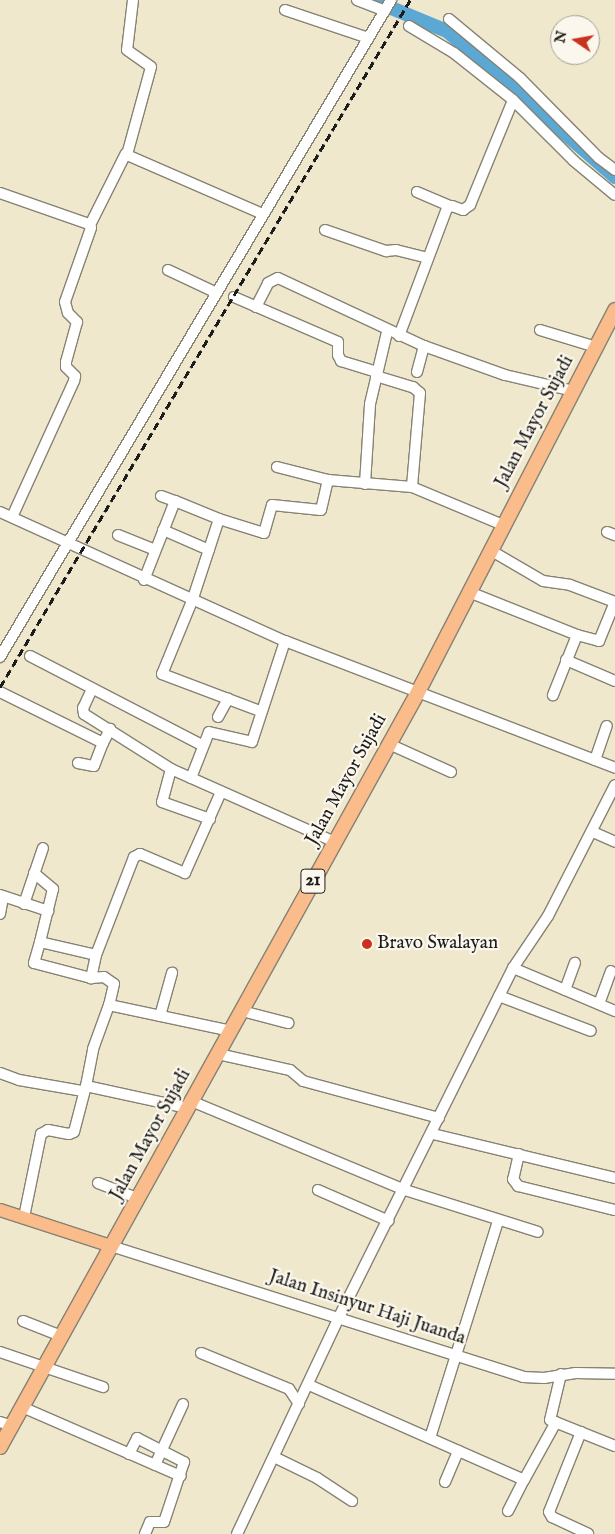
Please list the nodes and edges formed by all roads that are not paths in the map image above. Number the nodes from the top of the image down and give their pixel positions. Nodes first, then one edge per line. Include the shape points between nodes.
1 (133, 0) edge
2 (357, 0) edge
3 (392, 0) edge
4 (285, 10) dead end
5 (385, 10) junction
6 (449, 18) dead end
7 (410, 26) dead end
8 (368, 38) junction
9 (513, 100) junction
10 (126, 153) junction
11 (615, 170) edge
12 (417, 192) dead end
13 (0, 193) edge
14 (615, 195) edge
15 (450, 206) junction
16 (263, 214) junction
17 (90, 225) junction
18 (326, 230) dead end
19 (428, 258) junction
20 (168, 270) dead end
21 (217, 293) junction
22 (234, 297) dead end
23 (256, 307) junction
24 (615, 310) edge
25 (540, 330) dead end
26 (387, 332) junction
27 (399, 336) junction
28 (424, 346) junction
29 (596, 347) junction
30 (416, 372) dead end
31 (376, 374) junction
32 (573, 391) junction
33 (277, 467) dead end
34 (328, 480) junction
35 (365, 484) junction
36 (412, 487) junction
37 (161, 496) dead end
38 (175, 501) junction
39 (0, 512) edge
40 (12, 517) junction
41 (219, 519) junction
42 (502, 525) junction
43 (163, 530) junction
44 (118, 535) dead end
45 (69, 541) junction
46 (155, 550) junction
47 (209, 550) junction
48 (490, 550) junction
49 (144, 580) junction
50 (468, 592) junction
51 (192, 601) junction
52 (615, 602) edge
53 (577, 635) junction
54 (285, 641) junction
55 (30, 656) dead end
56 (0, 657) edge
57 (566, 660) junction
58 (615, 682) edge
59 (92, 689) junction
60 (0, 692) edge
61 (417, 694) junction
62 (553, 695) dead end
63 (228, 699) junction
64 (260, 711) junction
65 (218, 717) dead end
66 (607, 726) dead end
67 (110, 729) junction
68 (103, 743) junction
69 (389, 744) junction
70 (202, 745) junction
71 (595, 760) junction
72 (78, 763) dead end
73 (615, 768) edge
74 (171, 769) junction
75 (451, 772) dead end
76 (191, 778) junction
77 (615, 785) edge
78 (221, 792) junction
79 (210, 820) junction
80 (594, 830) junction
81 (615, 837) edge
82 (335, 842) junction
83 (615, 842) edge
84 (43, 848) dead end
85 (34, 874) junction
86 (2, 896) edge
87 (24, 904) junction
88 (48, 911) junction
89 (0, 914) edge
90 (40, 942) junction
91 (96, 955) junction
92 (575, 963) dead end
93 (513, 968) junction
94 (611, 971) dead end
95 (172, 973) dead end
96 (91, 978) junction
97 (565, 990) junction
98 (499, 996) junction
99 (599, 1004) junction
100 (110, 1005) junction
101 (242, 1011) junction
102 (615, 1011) edge
103 (160, 1016) junction
104 (288, 1023) dead end
105 (231, 1031) junction
106 (591, 1031) dead end
107 (218, 1054) junction
108 (0, 1073) edge
109 (84, 1089) junction
110 (189, 1104) junction
111 (439, 1118) junction
112 (432, 1134) junction
113 (519, 1154) junction
114 (615, 1178) edge
115 (98, 1183) dead end
116 (318, 1190) dead end
117 (405, 1190) junction
118 (137, 1198) junction
119 (0, 1210) edge
120 (615, 1210) edge
121 (24, 1217) junction
122 (389, 1221) junction
123 (498, 1221) junction
124 (538, 1232) dead end
125 (111, 1246) junction
126 (339, 1317) junction
127 (24, 1322) dead end
128 (61, 1336) junction
129 (0, 1352) edge
130 (201, 1353) dead end
131 (458, 1356) junction
132 (44, 1368) junction
133 (561, 1374) junction
134 (615, 1374) edge
135 (308, 1385) junction
136 (103, 1387) dead end
137 (183, 1404) dead end
138 (299, 1404) junction
139 (22, 1407) junction
140 (556, 1422) junction
141 (6, 1424) edge
142 (581, 1432) junction
143 (430, 1438) junction
144 (615, 1446) edge
145 (0, 1447) edge
146 (162, 1450) junction
147 (458, 1451) junction
148 (129, 1454) junction
149 (274, 1457) junction
150 (155, 1465) junction
151 (181, 1476) junction
152 (524, 1480) junction
153 (445, 1482) dead end
154 (352, 1501) dead end
155 (508, 1511) dead end
156 (145, 1534) edge
157 (237, 1534) edge
158 (588, 1534) edge

1 - 10 street via 127,50 152,67
2 - 5 street
3 - 5 street
4 - 8 street
5 - 8 street
6 - 11 street via 520,78 599,158
7 - 9 street via 454,53
8 - 16 street
9 - 14 street via 574,161
9 - 15 street via 470,205 463,210
10 - 16 street
10 - 17 street
12 - 15 street
13 - 17 street
15 - 19 street
16 - 21 street
17 - 40 street via 65,302 68,313 77,322 66,362 68,370 75,376 74,381
18 - 19 street via 386,251 396,250
19 - 27 street
20 - 21 street
21 - 45 street
22 - 23 street
23 - 26 street via 268,283 278,278
23 - 31 street via 338,342 341,360
24 - 29 highway, Jalan Mayor Sujadi / 21
25 - 29 street
26 - 27 street
26 - 31 street
27 - 28 street
28 - 30 street
28 - 32 street via 505,375
29 - 32 highway, Jalan Mayor Sujadi / 21
31 - 35 street via 370,404
31 - 36 street via 413,387 420,393
32 - 42 highway, Jalan Mayor Sujadi / 21
33 - 34 street
34 - 35 street
34 - 41 street via 321,510 272,505 264,534
35 - 36 street
36 - 42 street
37 - 38 street
38 - 41 street
38 - 43 street
39 - 40 street
40 - 45 street
41 - 47 street
42 - 48 highway, Jalan Mayor Sujadi / 21
43 - 46 street
43 - 47 street
44 - 46 street
45 - 49 street
45 - 56 street
46 - 49 street
47 - 51 street
48 - 50 highway, Jalan Mayor Sujadi / 21
48 - 52 street via 543,581 570,585
49 - 51 street
50 - 53 street
50 - 61 highway, Jalan Mayor Sujadi / 21
51 - 54 street
51 - 63 street via 162,674
52 - 53 street via 599,641
53 - 57 street
54 - 61 street
54 - 64 street
55 - 59 street
57 - 58 street
57 - 62 street
59 - 67 street via 82,711
59 - 70 street
60 - 68 street
61 - 69 highway, Jalan Mayor Sujadi / 21
61 - 71 street
63 - 64 street
63 - 65 street
64 - 70 street via 252,742 213,731
66 - 71 street
67 - 68 street
67 - 74 street
68 - 72 street via 94,766
69 - 75 street
69 - 82 highway, Jalan Mayor Sujadi / 21
70 - 76 street
71 - 73 street
74 - 76 street
74 - 79 street via 162,802
76 - 78 street
77 - 80 street
78 - 79 street
78 - 82 street
79 - 91 street via 185,873 140,854 134,857
80 - 81 street
80 - 83 street
80 - 93 street via 548,916
82 - 101 highway, Jalan Mayor Sujadi / 21
84 - 85 street
85 - 87 street
85 - 88 street via 52,889
86 - 87 street
86 - 89 street
87 - 88 street
88 - 90 street
90 - 91 street
90 - 96 street via 34,964
91 - 96 street
92 - 97 street
93 - 97 street
93 - 98 street
94 - 99 street
95 - 103 street
96 - 100 street via 104,977 114,984
97 - 99 street
98 - 106 street
98 - 111 street
99 - 102 street
100 - 103 street
100 - 109 street via 92,1049
101 - 104 street
101 - 105 highway, Jalan Mayor Sujadi / 21
103 - 105 street
105 - 107 highway, Jalan Mayor Sujadi / 21
107 - 110 highway, Jalan Mayor Sujadi / 21
107 - 111 street via 290,1070 303,1082
108 - 109 street via 19,1080
109 - 110 street
109 - 121 street via 74,1132 48,1130 41,1134
110 - 117 street
110 - 118 highway, Jalan Mayor Sujadi / 21
111 - 112 street
112 - 113 street
112 - 117 street
113 - 114 street
113 - 120 street via 513,1179 518,1186
115 - 118 street
116 - 122 street
117 - 122 street
117 - 123 street
118 - 125 highway, Jalan Mayor Sujadi / 21
119 - 121 main road
121 - 125 main road
122 - 126 street
123 - 124 street
123 - 131 street
125 - 126 street, Jalan Insinyur Haji Juanda
125 - 128 highway, Jalan Mayor Sujadi / 21
126 - 131 street, Jalan Insinyur Haji Juanda
126 - 135 street
127 - 128 street
128 - 132 highway, Jalan Mayor Sujadi / 21
129 - 132 street
130 - 138 street via 289,1389
131 - 133 street, Jalan Insinyur Haji Juanda via 533,1379
131 - 143 street
132 - 136 street
132 - 139 highway, Jalan Mayor Sujadi / 21
133 - 134 street, Jalan Insinyur Haji Juanda
133 - 140 street via 549,1417
135 - 138 street
135 - 143 street
137 - 146 street
138 - 149 street
139 - 141 highway, Jalan Mayor Sujadi / 21
139 - 148 street
140 - 142 street
140 - 152 street
141 - 145 highway, Jalan Mayor Sujadi / 21
142 - 144 street
142 - 158 street via 549,1512 552,1517
143 - 147 street
146 - 148 street via 137,1438
146 - 150 street
146 - 151 street via 184,1462
147 - 152 street
147 - 153 street
148 - 150 street
149 - 154 street via 317,1478
149 - 157 street
150 - 151 street
151 - 156 street via 164,1522 150,1522
152 - 155 street

